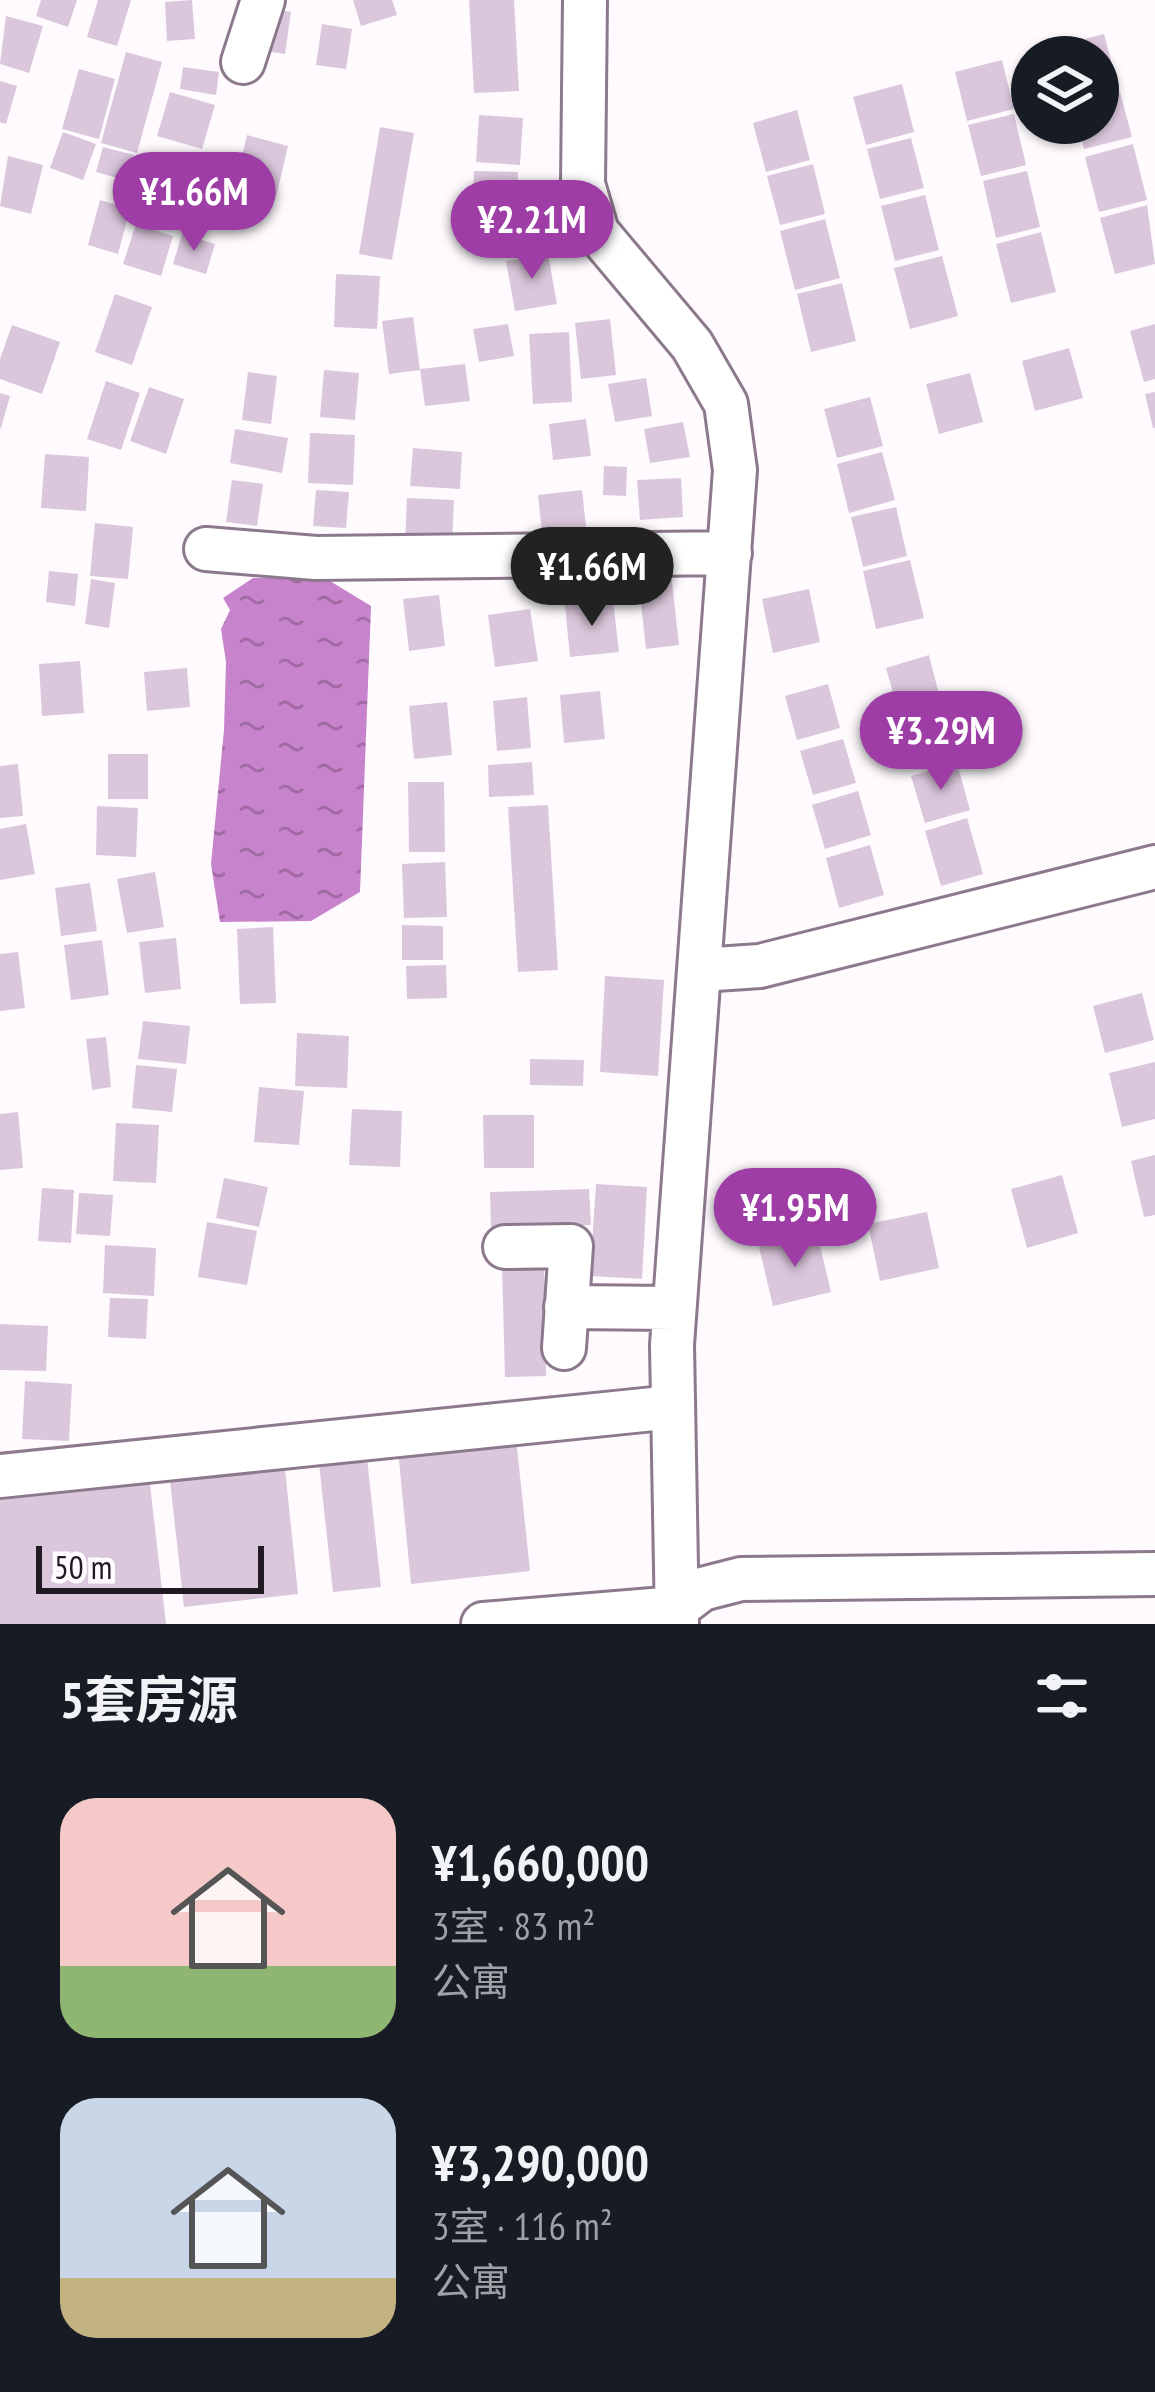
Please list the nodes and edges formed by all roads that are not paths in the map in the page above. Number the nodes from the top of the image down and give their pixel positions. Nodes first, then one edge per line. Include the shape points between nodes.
1 (263, 0) edge
2 (585, 0) edge
3 (243, 62) dead end
4 (206, 548) dead end
5 (730, 553) junction
6 (1155, 867) edge
7 (700, 970) junction
8 (505, 1247) dead end
9 (674, 1308) junction
10 (673, 1407) junction
11 (0, 1476) edge
12 (1155, 1574) edge
13 (677, 1616) edge
14 (483, 1624) edge

1 - 3 street
2 - 5 street via 583,184 597,232 692,345 726,404 735,470
4 - 5 street via 316,558
5 - 7 street
6 - 7 street via 760,966
7 - 9 street
8 - 9 street via 571,1246 565,1327
9 - 10 street
10 - 11 street
10 - 13 street
12 - 13 street via 741,1579 702,1589
13 - 14 street

